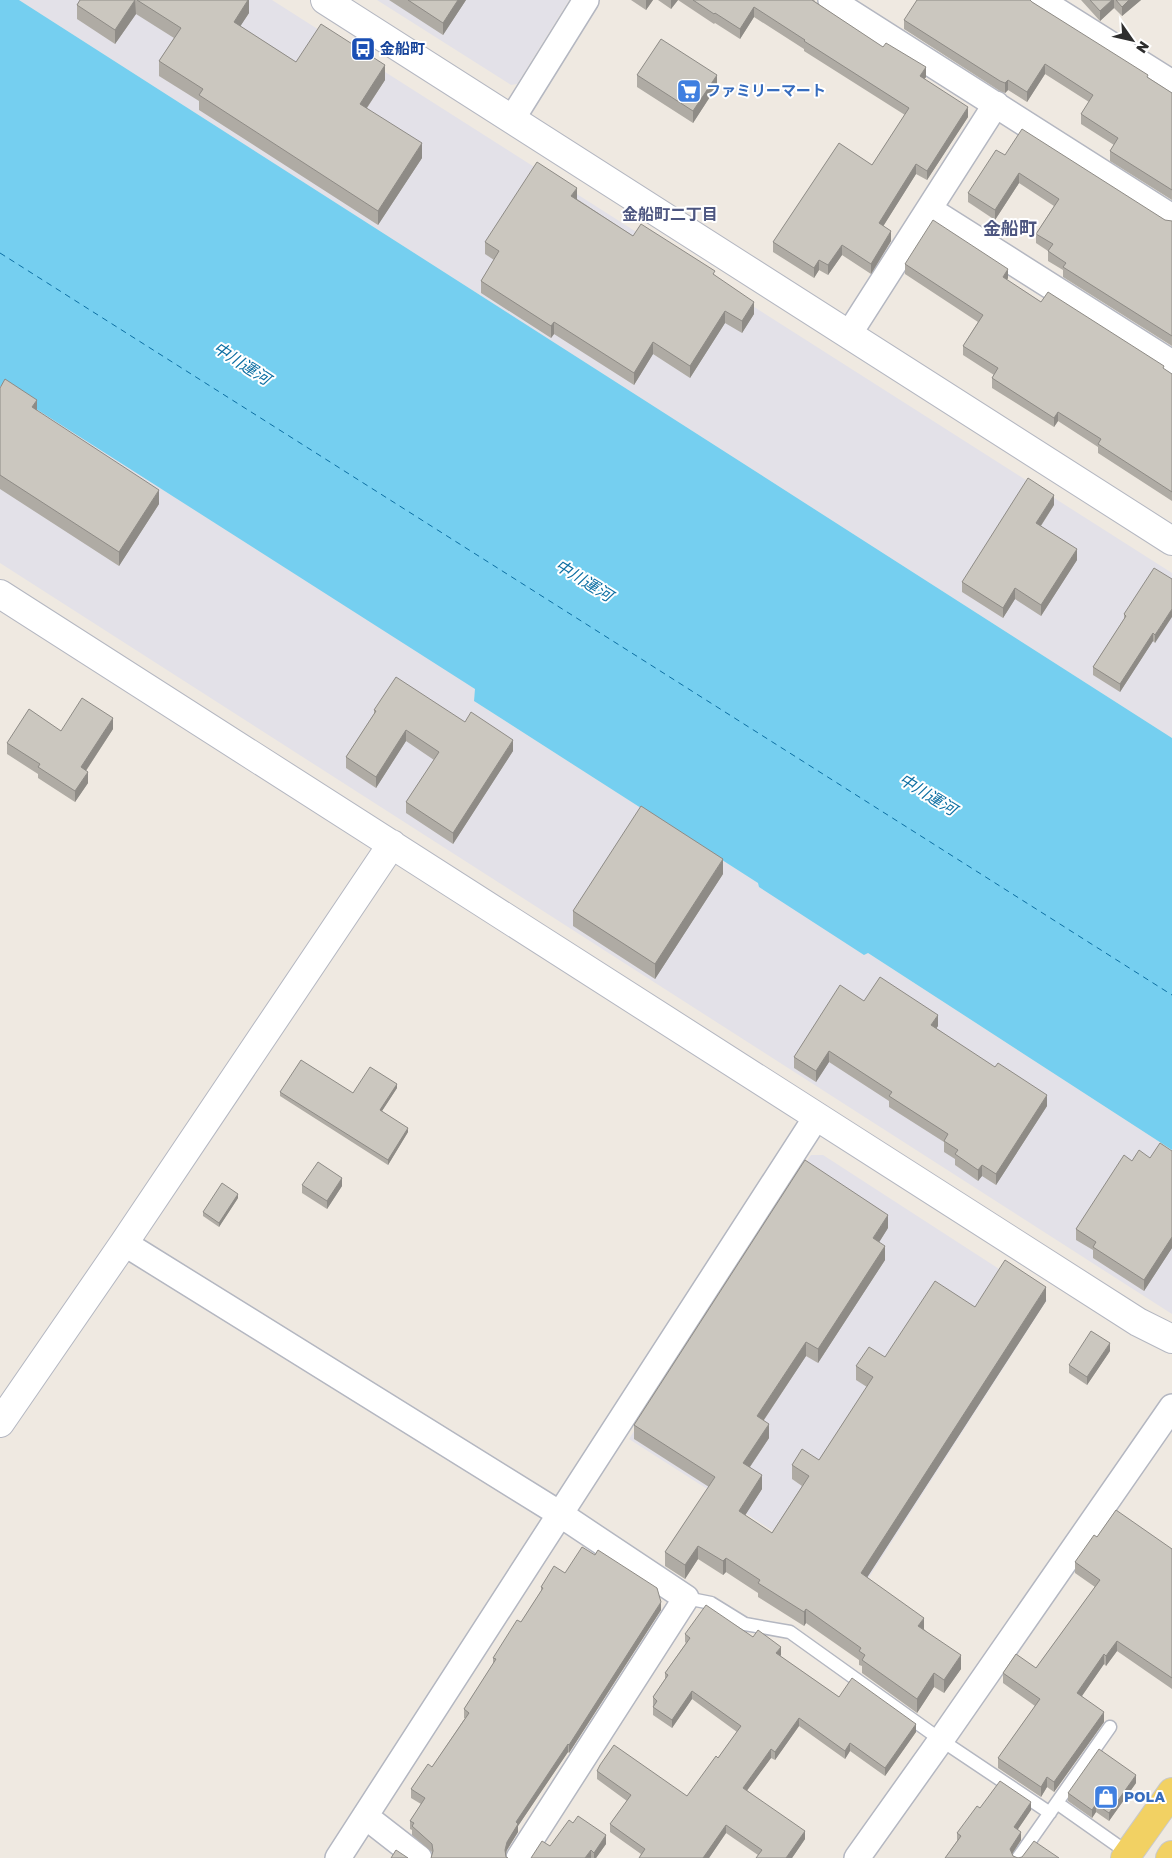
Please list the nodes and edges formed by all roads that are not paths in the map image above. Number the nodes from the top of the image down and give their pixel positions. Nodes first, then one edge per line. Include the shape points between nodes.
1 (325, 0) edge
2 (586, 0) edge
3 (831, 0) edge
4 (1040, 0) edge
5 (1172, 83) edge
6 (996, 104) junction
7 (512, 119) junction
8 (929, 209) junction
9 (1172, 217) edge
10 (849, 334) junction
11 (1172, 363) edge
12 (1172, 541) edge
13 (0, 594) edge
14 (392, 844) junction
15 (817, 1116) junction
16 (124, 1243) junction
17 (1172, 1339) edge
18 (1172, 1407) edge
19 (0, 1423) edge
20 (560, 1514) junction
21 (686, 1598) junction
22 (1110, 1727) dead end
23 (941, 1740) junction
24 (1172, 1792) edge
25 (1053, 1808) junction
26 (365, 1816) junction
27 (1126, 1856) edge
28 (338, 1858) edge
29 (419, 1858) edge
30 (519, 1858) edge
31 (857, 1858) edge
32 (1018, 1858) edge

1 - 7 street
2 - 7 street
3 - 6 street
4 - 5 street
6 - 8 street
6 - 9 street
7 - 10 street
8 - 10 street
8 - 11 street
10 - 12 street
13 - 14 street
14 - 15 street
14 - 16 street
15 - 17 street via 1138,1322
15 - 20 street
16 - 19 street
16 - 20 street
18 - 23 street
20 - 21 street
20 - 26 street
21 - 23 lane via 711,1603 745,1624 790,1632
21 - 30 street
22 - 25 lane
23 - 25 lane
23 - 31 street
24 - 27 main road
25 - 27 lane
25 - 32 lane
26 - 28 street
26 - 29 street

